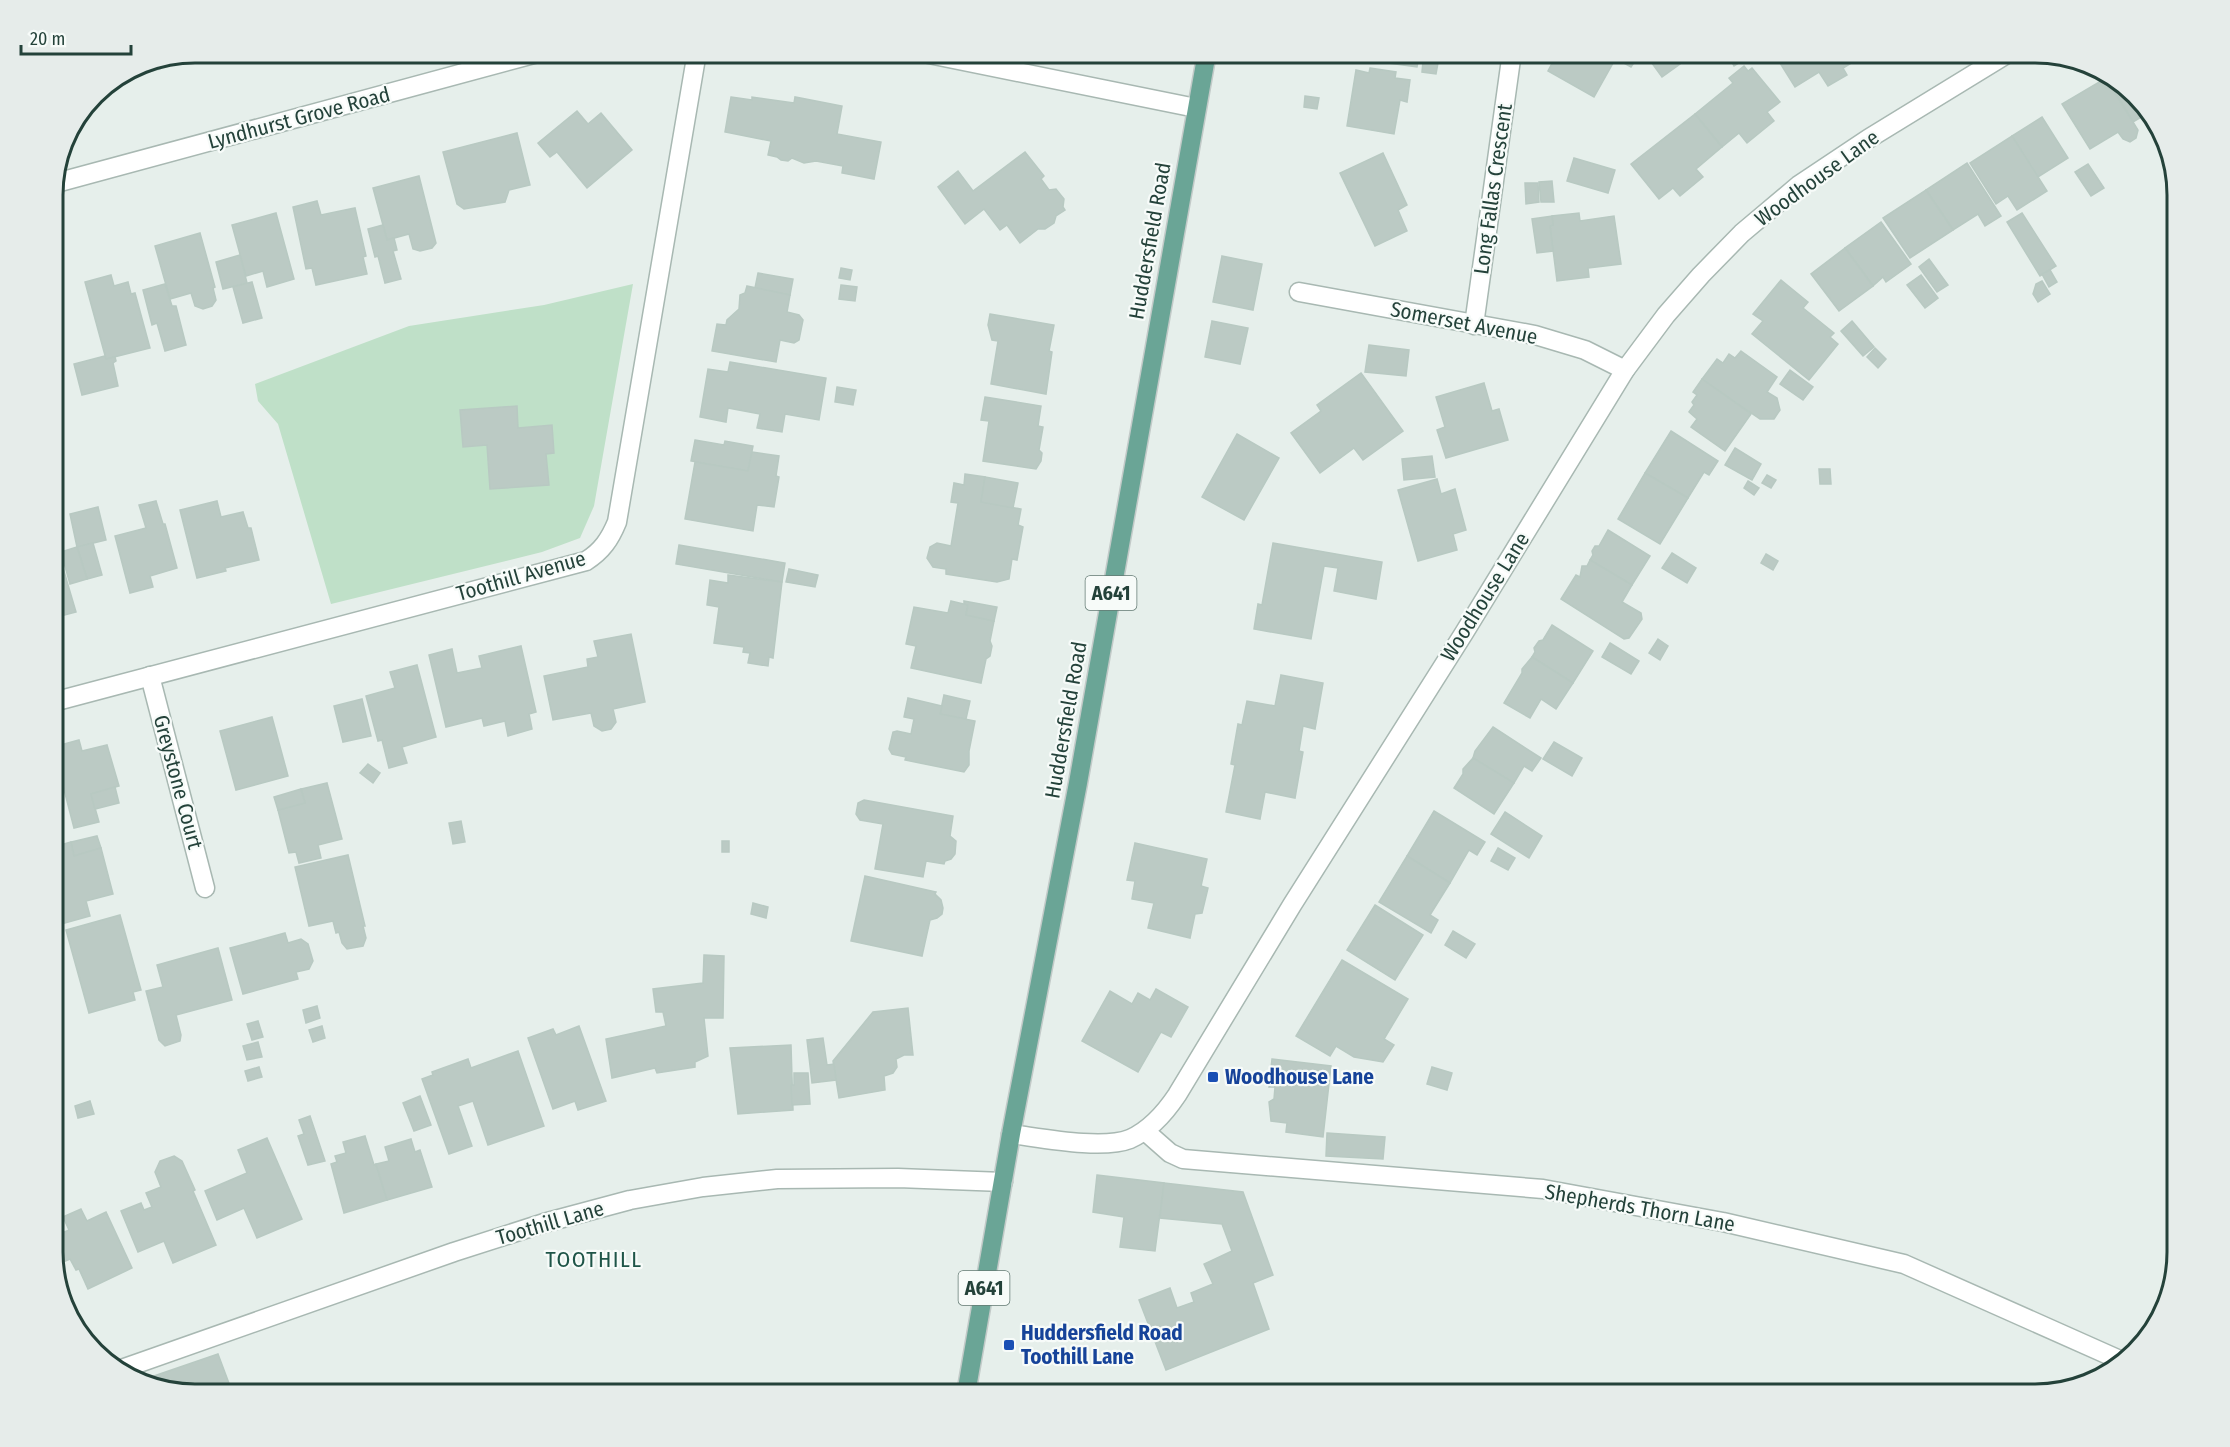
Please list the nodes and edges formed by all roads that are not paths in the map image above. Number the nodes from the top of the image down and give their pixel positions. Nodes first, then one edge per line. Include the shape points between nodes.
1 (500, 63) edge
2 (695, 63) edge
3 (973, 63) edge
4 (1205, 63) edge
5 (1510, 63) edge
6 (1992, 63) edge
7 (1196, 108) junction
8 (64, 181) edge
9 (1299, 292) dead end
10 (1474, 324) junction
11 (1625, 370) junction
12 (150, 676) junction
13 (63, 699) edge
14 (205, 888) dead end
15 (1145, 1131) junction
16 (1011, 1134) junction
17 (1003, 1182) junction
18 (2114, 1357) edge
19 (130, 1366) edge
20 (968, 1384) edge

1 - 8 street, Lyndhurst Grove Road
2 - 12 street, Toothill Avenue via 618,522 606,544 586,561
3 - 7 street
4 - 7 main road, Huddersfield Road / A641
5 - 10 street, Long Fallas Crescent
6 - 11 street, Woodhouse Lane via 1799,185 1742,233 1701,275
7 - 16 main road, Huddersfield Road / A641 via 1078,783
9 - 10 street, Somerset Avenue
10 - 11 street, Somerset Avenue via 1553,340 1585,350
11 - 15 street, Woodhouse Lane via 1177,1095
12 - 13 street, Toothill Avenue
12 - 14 street, Greystone Court
15 - 16 street, Woodhouse Lane via 1115,1143
15 - 18 street, Shepherds Thorn Lane via 1183,1159 1543,1189 1724,1222 1904,1264
16 - 17 main road, Huddersfield Road / A641
17 - 19 street, Toothill Lane via 777,1179 630,1200 466,1248
17 - 20 main road, Huddersfield Road / A641

